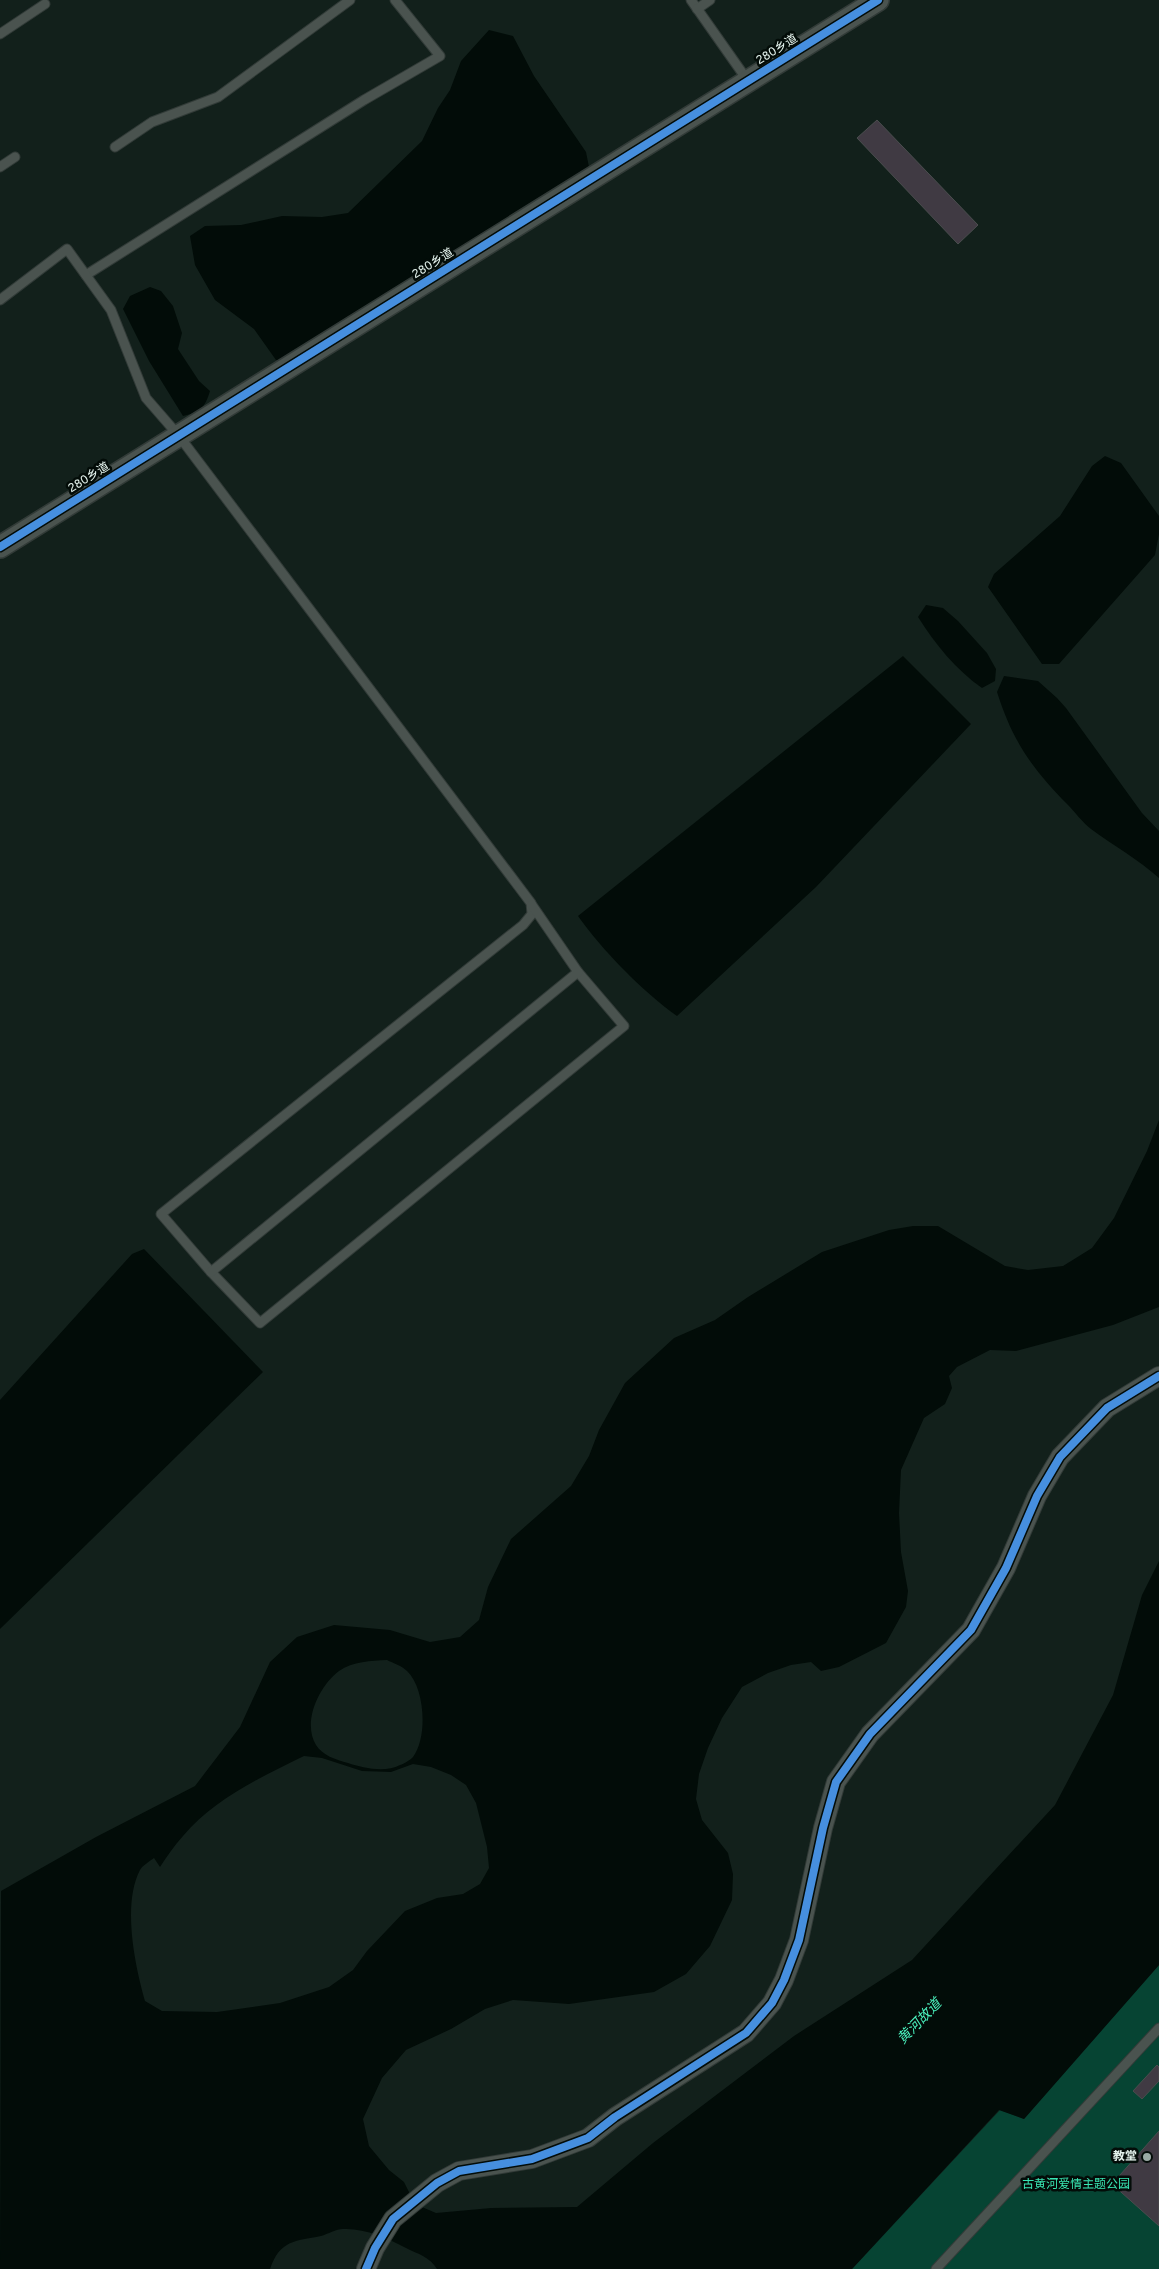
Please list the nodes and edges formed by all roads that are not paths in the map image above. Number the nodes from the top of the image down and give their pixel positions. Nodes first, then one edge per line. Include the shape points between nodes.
1 (350, 0) edge
2 (395, 0) edge
3 (691, 0) edge
4 (710, 0) edge
5 (878, 0) edge
6 (45, 4) dead end
7 (697, 9) junction
8 (0, 34) edge
9 (748, 81) junction
10 (115, 147) dead end
11 (16, 157) dead end
12 (0, 167) edge
13 (86, 275) junction
14 (0, 300) edge
15 (179, 436) junction
16 (0, 547) edge
17 (531, 904) junction
18 (578, 972) junction
19 (211, 1272) junction
20 (1159, 1376) edge
21 (1159, 2028) edge
22 (366, 2269) edge
23 (936, 2269) edge

1 - 10 lane via 218,97 152,122
2 - 13 lane via 440,56 364,100
3 - 7 lane
4 - 7 lane
5 - 9 street, 280乡道
6 - 8 lane
7 - 9 lane
9 - 15 street, 280乡道
11 - 12 lane
13 - 14 lane via 67,249
13 - 15 lane via 111,310 146,398
15 - 16 street, 280乡道
15 - 17 lane
17 - 18 lane
17 - 19 lane via 532,914 523,924 161,1214
18 - 19 lane
18 - 19 lane via 624,1026 260,1322
20 - 22 street via 1107,1408 1060,1457 1037,1496 1006,1568 971,1630 870,1734 836,1782 799,1940 772,2003 746,2033 615,2117 588,2138 532,2159 459,2171 437,2183 393,2219
21 - 23 lane

